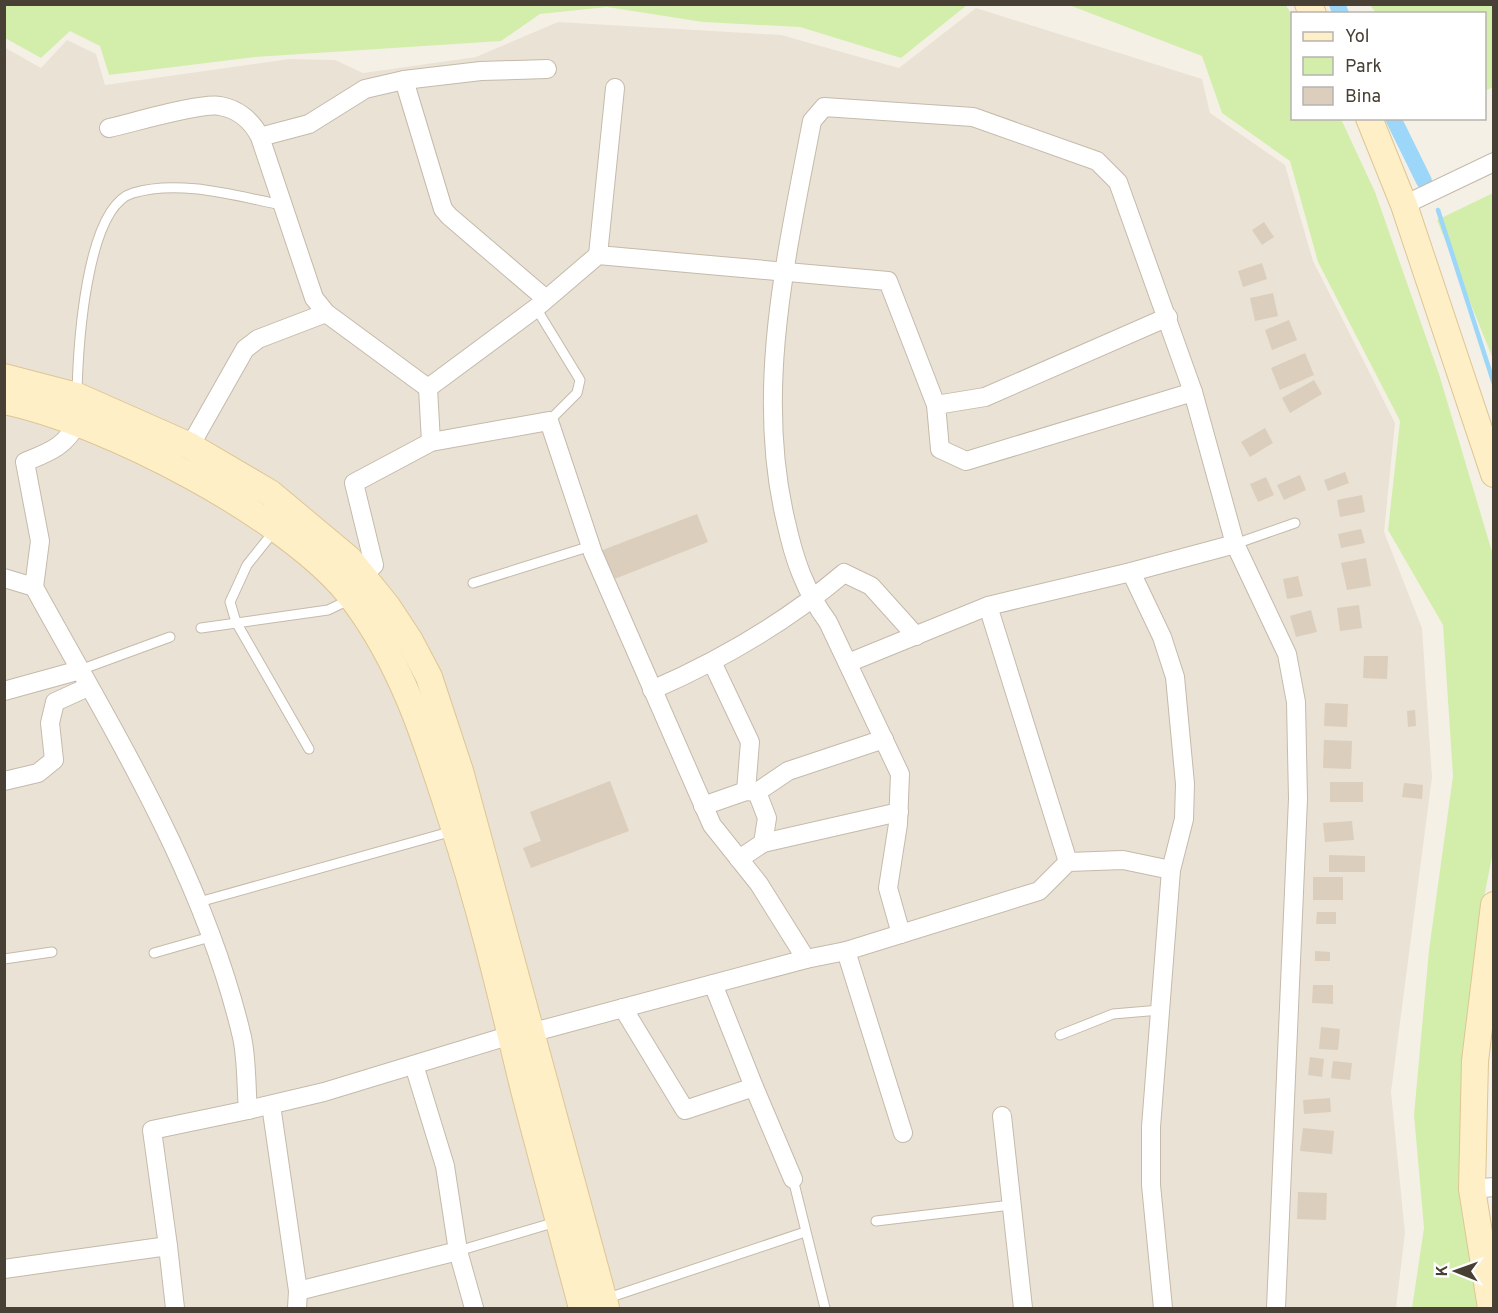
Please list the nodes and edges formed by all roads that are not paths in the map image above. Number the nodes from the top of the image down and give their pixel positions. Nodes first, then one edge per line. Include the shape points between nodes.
1 (547, 69) dead end
2 (404, 80) junction
3 (615, 88) dead end
4 (1370, 120) edge
5 (109, 128) dead end
6 (260, 136) junction
7 (1494, 162) edge
8 (1404, 205) junction
9 (282, 206) junction
10 (598, 255) junction
11 (783, 274) junction
12 (541, 303) junction
13 (326, 313) junction
14 (1168, 317) junction
15 (4, 377) edge
16 (428, 388) junction
17 (1193, 392) junction
18 (77, 396) junction
19 (4, 401) edge
20 (936, 405) junction
21 (549, 421) junction
22 (78, 423) junction
23 (431, 442) junction
24 (190, 446) junction
25 (1494, 474) edge
26 (1295, 523) dead end
27 (276, 528) junction
28 (1234, 544) junction
29 (591, 546) junction
30 (1131, 572) junction
31 (363, 575) junction
32 (4, 578) edge
33 (473, 583) dead end
34 (34, 587) junction
35 (353, 598) junction
36 (812, 601) junction
37 (988, 606) junction
38 (236, 622) junction
39 (201, 628) dead end
40 (916, 636) junction
41 (170, 637) dead end
42 (713, 663) junction
43 (848, 663) junction
44 (80, 670) junction
45 (88, 687) junction
46 (652, 690) junction
47 (4, 691) edge
48 (884, 739) junction
49 (309, 749) dead end
50 (4, 781) edge
51 (752, 791) junction
52 (703, 806) junction
53 (898, 812) junction
54 (455, 830) junction
55 (763, 843) junction
56 (739, 860) junction
57 (1068, 862) junction
58 (1171, 870) junction
59 (199, 902) junction
60 (1494, 905) edge
61 (901, 934) junction
62 (210, 937) junction
63 (846, 951) junction
64 (52, 952) dead end
65 (154, 953) dead end
66 (4, 959) edge
67 (806, 959) junction
68 (713, 984) junction
69 (623, 1008) junction
70 (1160, 1010) junction
71 (521, 1034) junction
72 (1060, 1035) dead end
73 (414, 1065) junction
74 (754, 1087) junction
75 (271, 1105) junction
76 (248, 1110) junction
77 (1002, 1116) dead end
78 (903, 1133) dead end
79 (793, 1179) joint
80 (1483, 1188) edge
81 (1011, 1205) junction
82 (559, 1221) junction
83 (876, 1221) dead end
84 (805, 1232) junction
85 (168, 1246) junction
86 (458, 1251) junction
87 (4, 1269) edge
88 (297, 1299) edge
89 (597, 1305) edge
90 (175, 1308) edge
91 (474, 1308) edge
92 (825, 1308) edge
93 (1023, 1308) edge
94 (1163, 1308) edge
95 (1276, 1308) edge
96 (1491, 1308) edge

1 - 2 street via 481,71
2 - 6 street via 365,90 309,124
2 - 12 street via 443,209
3 - 10 street
4 - 8 street
5 - 6 street via 212,105 237,112
6 - 9 street
7 - 8 street
8 - 25 street
9 - 13 street via 314,298
9 - 18 lane via 188,189 131,194 116,204 104,221 84,298 78,338
10 - 11 street
10 - 12 street
11 - 14 street via 812,121 824,107 973,117 1097,161 1118,182
11 - 20 street via 888,281
11 - 36 street via 772,385 772,453 795,560
12 - 16 street
12 - 21 lane via 580,380 577,393
13 - 16 street
13 - 24 street via 258,339 245,349
14 - 17 street
14 - 20 street via 986,397
15 - 18 street
16 - 23 street
17 - 20 street via 966,461 940,449
17 - 28 street
18 - 24 street
19 - 22 street
21 - 23 street
21 - 29 street
22 - 27 street via 170,466
22 - 34 street via 59,448 25,462 40,541
23 - 31 street via 354,483 374,565
24 - 31 street via 270,493
26 - 28 lane
27 - 35 street
27 - 38 lane via 247,565 230,602
28 - 30 street
28 - 95 street via 1287,654 1296,702 1298,800
29 - 33 lane
29 - 46 street
30 - 37 street
30 - 58 street via 1169,656 1178,700 1185,803
31 - 71 street via 410,641 429,677 490,873
32 - 34 street
34 - 44 street
35 - 38 lane via 328,610
35 - 54 street via 385,648 414,707
36 - 40 street via 844,573 871,586
36 - 42 street
36 - 43 street via 828,622
37 - 40 street
37 - 57 street
38 - 39 lane
38 - 49 lane
40 - 43 street
41 - 44 lane
42 - 46 street
42 - 51 street via 750,742
43 - 48 street
44 - 45 street
44 - 47 street
45 - 50 street via 55,702 50,723 54,760 38,773
45 - 59 street via 161,820
46 - 52 street
48 - 51 street via 788,771
48 - 53 street via 900,774
51 - 52 street
51 - 55 street via 767,818
52 - 56 street via 711,825
53 - 55 street
53 - 61 street via 888,888
54 - 59 lane
54 - 71 street
55 - 56 street
56 - 67 street via 759,884
57 - 58 street via 1123,860
57 - 61 street via 1040,891
58 - 70 street
59 - 62 street
60 - 80 street via 1475,1061
61 - 63 street
62 - 65 lane
62 - 76 street via 243,1039
63 - 67 street
63 - 78 street
64 - 66 lane
67 - 68 street
68 - 69 street
68 - 74 street
69 - 71 street
69 - 74 street via 685,1110
70 - 72 lane via 1113,1014
70 - 94 street via 1151,1185
71 - 73 street
71 - 82 street
71 - 89 street
73 - 75 street
73 - 86 street via 445,1166
74 - 79 street
75 - 76 street
75 - 88 street
76 - 85 street via 152,1130
77 - 81 street
79 - 84 lane
80 - 96 street
81 - 83 lane
81 - 93 street
82 - 86 lane
82 - 89 street
84 - 89 lane
84 - 92 lane
85 - 87 street
85 - 90 street
86 - 88 street
86 - 91 street

